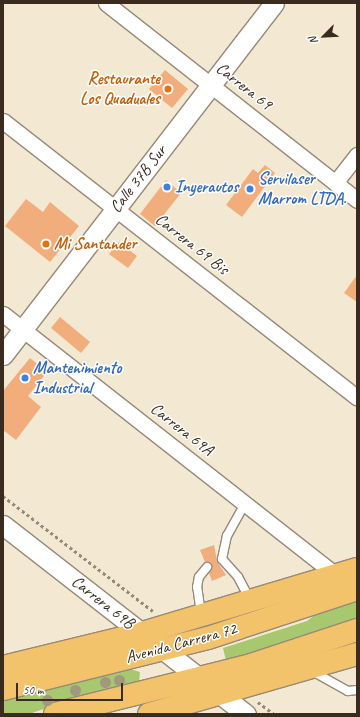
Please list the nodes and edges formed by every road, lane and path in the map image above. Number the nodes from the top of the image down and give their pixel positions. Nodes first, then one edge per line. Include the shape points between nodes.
1 (106, 3) edge
2 (274, 3) edge
3 (211, 85) junction
4 (3, 121) edge
5 (357, 155) edge
6 (335, 183) junction
7 (357, 200) edge
8 (115, 209) junction
9 (3, 314) edge
10 (23, 329) junction
11 (3, 355) edge
12 (357, 398) edge
13 (3, 496) edge
14 (246, 502) junction
15 (3, 525) edge
16 (207, 567) dead end
17 (347, 572) edge
18 (357, 589) edge
19 (251, 602) junction
20 (156, 613) dead end
21 (202, 617) junction
22 (357, 630) edge
23 (142, 633) junction
24 (163, 649) junction
25 (357, 654) edge
26 (3, 667) edge
27 (309, 670) junction
28 (199, 678) junction
29 (3, 689) edge
30 (357, 690) edge
31 (221, 695) junction
32 (249, 706) edge
33 (56, 714) edge
34 (149, 714) edge
35 (274, 714) edge

1 - 3 street, Carrera 69
2 - 3 street, Calle 37B Sur
3 - 6 street, Carrera 69
3 - 8 street, Calle 37B Sur
4 - 8 street, Carrera 69 Bis
5 - 6 street
6 - 7 street, Carrera 69
8 - 10 street, Calle 37B Sur
8 - 12 street, Carrera 69 Bis
9 - 10 street, Carrera 69A
10 - 11 street, Calle 37B Sur
10 - 14 street, Carrera 69A
13 - 20 path
14 - 17 street, Carrera 69A
14 - 19 lane via 227,536 221,560 238,577
15 - 23 street, Carrera 69B
16 - 21 lane via 199,576 197,587
17 - 19 highway, Avenida Carrera 72
18 - 24 highway, Avenida Carrera 72
19 - 21 highway, Avenida Carrera 72
21 - 23 highway, Avenida Carrera 72
22 - 28 highway via 268,660
23 - 24 street, Carrera 69B
23 - 26 highway, Avenida Carrera 72
24 - 28 street, Carrera 69B
24 - 29 highway, Avenida Carrera 72
25 - 27 highway
27 - 30 lane via 348,691
27 - 31 highway
28 - 31 street, Carrera 69B
28 - 33 highway
31 - 32 street, Carrera 69B
31 - 34 highway
32 - 35 path

